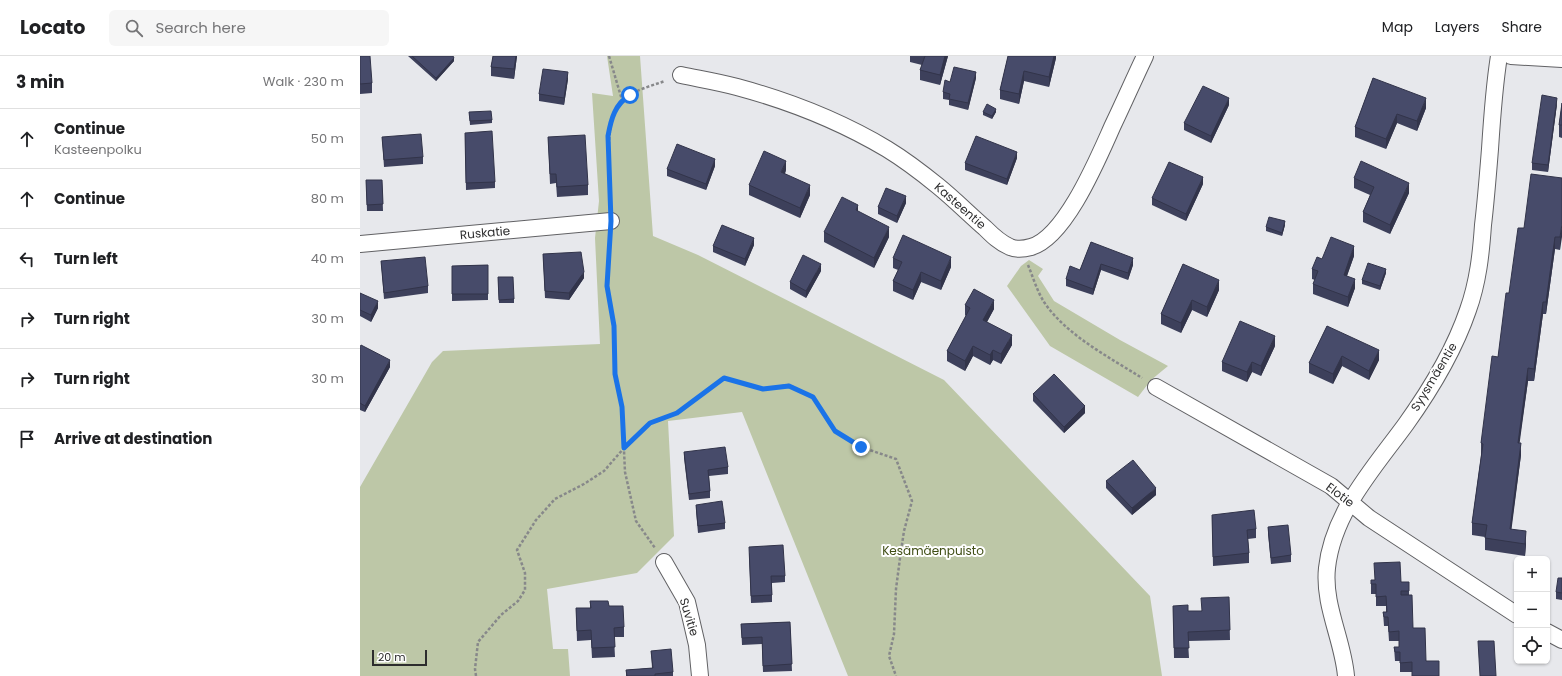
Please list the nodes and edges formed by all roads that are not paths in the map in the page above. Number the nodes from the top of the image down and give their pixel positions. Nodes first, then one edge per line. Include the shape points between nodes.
1 (1145, 56) edge
2 (1499, 56) edge
3 (1511, 56) edge
4 (1562, 58) edge
5 (682, 75) road end
6 (611, 221) road end
7 (360, 244) edge
8 (1156, 387) road end
9 (1350, 501) junction
10 (664, 562) road end
11 (1514, 613) edge
12 (1550, 634) edge
13 (1562, 640) edge
14 (700, 676) edge
15 (1346, 676) edge

1 - 5 street, Kasteentie via 1094,166 1069,212 1043,241 1033,247 1022,249 1010,247 997,239 939,187 888,150 859,134 786,102
2 - 9 street, Syysmäentie via 1480,261 1468,310 1442,367 1425,395
3 - 4 street
6 - 7 street, Ruskatie
8 - 9 street, Elotie via 1331,486
9 - 11 street, Elotie via 1369,518
9 - 15 street, Syysmäentie via 1329,551 1327,570 1330,604
10 - 14 street, Suvitie via 687,602 697,645
12 - 13 street

